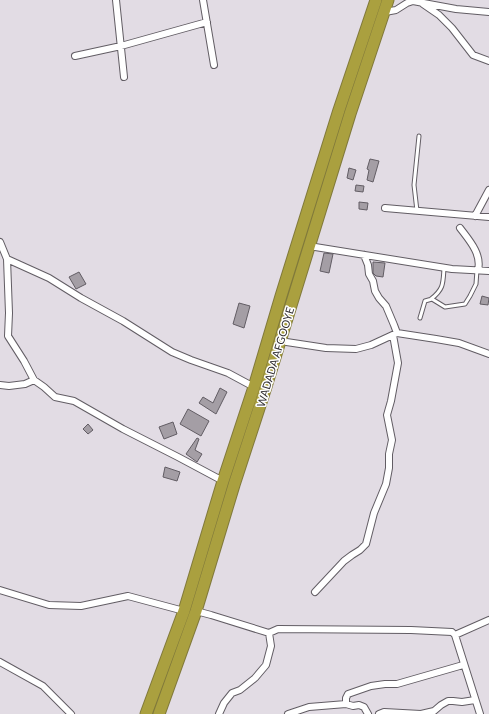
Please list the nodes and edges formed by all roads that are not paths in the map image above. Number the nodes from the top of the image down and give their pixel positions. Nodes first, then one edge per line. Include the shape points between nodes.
1 (116, 0) edge
2 (203, 0) edge
3 (376, 0) edge
4 (388, 0) edge
5 (422, 4) junction
6 (385, 12) junction
7 (489, 12) edge
8 (207, 22) junction
9 (121, 46) junction
10 (75, 56) dead end
11 (489, 61) edge
12 (214, 65) dead end
13 (124, 77) dead end
14 (419, 136) dead end
15 (489, 190) edge
16 (385, 208) dead end
17 (417, 211) junction
18 (475, 216) junction
19 (489, 217) edge
20 (460, 228) dead end
21 (0, 242) edge
22 (309, 246) junction
23 (364, 255) junction
24 (7, 259) junction
25 (444, 268) junction
26 (478, 270) junction
27 (489, 271) edge
28 (431, 300) junction
29 (420, 318) dead end
30 (395, 334) junction
31 (280, 341) junction
32 (489, 354) edge
33 (34, 380) junction
34 (0, 385) edge
35 (254, 387) junction
36 (223, 481) junction
37 (0, 590) edge
38 (315, 592) dead end
39 (184, 611) junction
40 (196, 612) junction
41 (489, 620) edge
42 (269, 633) junction
43 (454, 635) junction
44 (0, 662) edge
45 (463, 665) junction
46 (475, 700) junction
47 (346, 704) junction
48 (71, 714) edge
49 (146, 714) edge
50 (159, 714) edge
51 (219, 714) edge
52 (288, 714) edge
53 (368, 714) edge
54 (379, 714) edge
55 (480, 714) edge

1 - 9 street
2 - 8 street
3 - 35 highway, WADADA AFGOOYE via 339,110
4 - 6 highway, WADADA AFGOOYE
5 - 6 street via 413,1 396,10
5 - 7 street
5 - 11 street via 439,15 474,55
6 - 22 highway, WADADA AFGOOYE
8 - 9 street
8 - 12 street
9 - 10 street
9 - 13 street
14 - 17 lane via 414,185
15 - 18 street
16 - 17 street
17 - 18 street
18 - 19 street
20 - 26 street via 477,253 480,265
21 - 24 street
22 - 23 street
22 - 31 highway, WADADA AFGOOYE
23 - 25 street
23 - 30 street via 375,291 386,306
24 - 33 street via 8,336
24 - 35 street via 49,278 172,352 228,372
25 - 26 street
25 - 28 lane via 443,285
26 - 27 street
26 - 28 lane via 476,284 465,304 445,307
28 - 29 lane via 425,301
30 - 31 street via 356,349 326,348
30 - 32 street via 436,338
30 - 38 street via 398,362 387,415 392,440 386,484 374,513 366,544 344,561
31 - 40 highway, WADADA AFGOOYE
33 - 34 street via 25,384
33 - 36 street via 55,397 74,401
35 - 36 highway, WADADA AFGOOYE
36 - 39 highway, WADADA AFGOOYE
37 - 39 street via 49,605 81,606 128,596
39 - 49 highway, WADADA AFGOOYE
40 - 42 street
40 - 50 highway, WADADA AFGOOYE
41 - 43 street
42 - 43 street via 278,629 411,630 452,632
42 - 51 street via 271,646 266,665 240,690 232,693
43 - 45 street
44 - 48 street via 43,686
45 - 46 street
45 - 47 street via 397,684 371,686 348,694
46 - 54 street via 448,701 434,712 421,714
46 - 55 street
47 - 52 street via 309,707
47 - 53 street via 364,707

